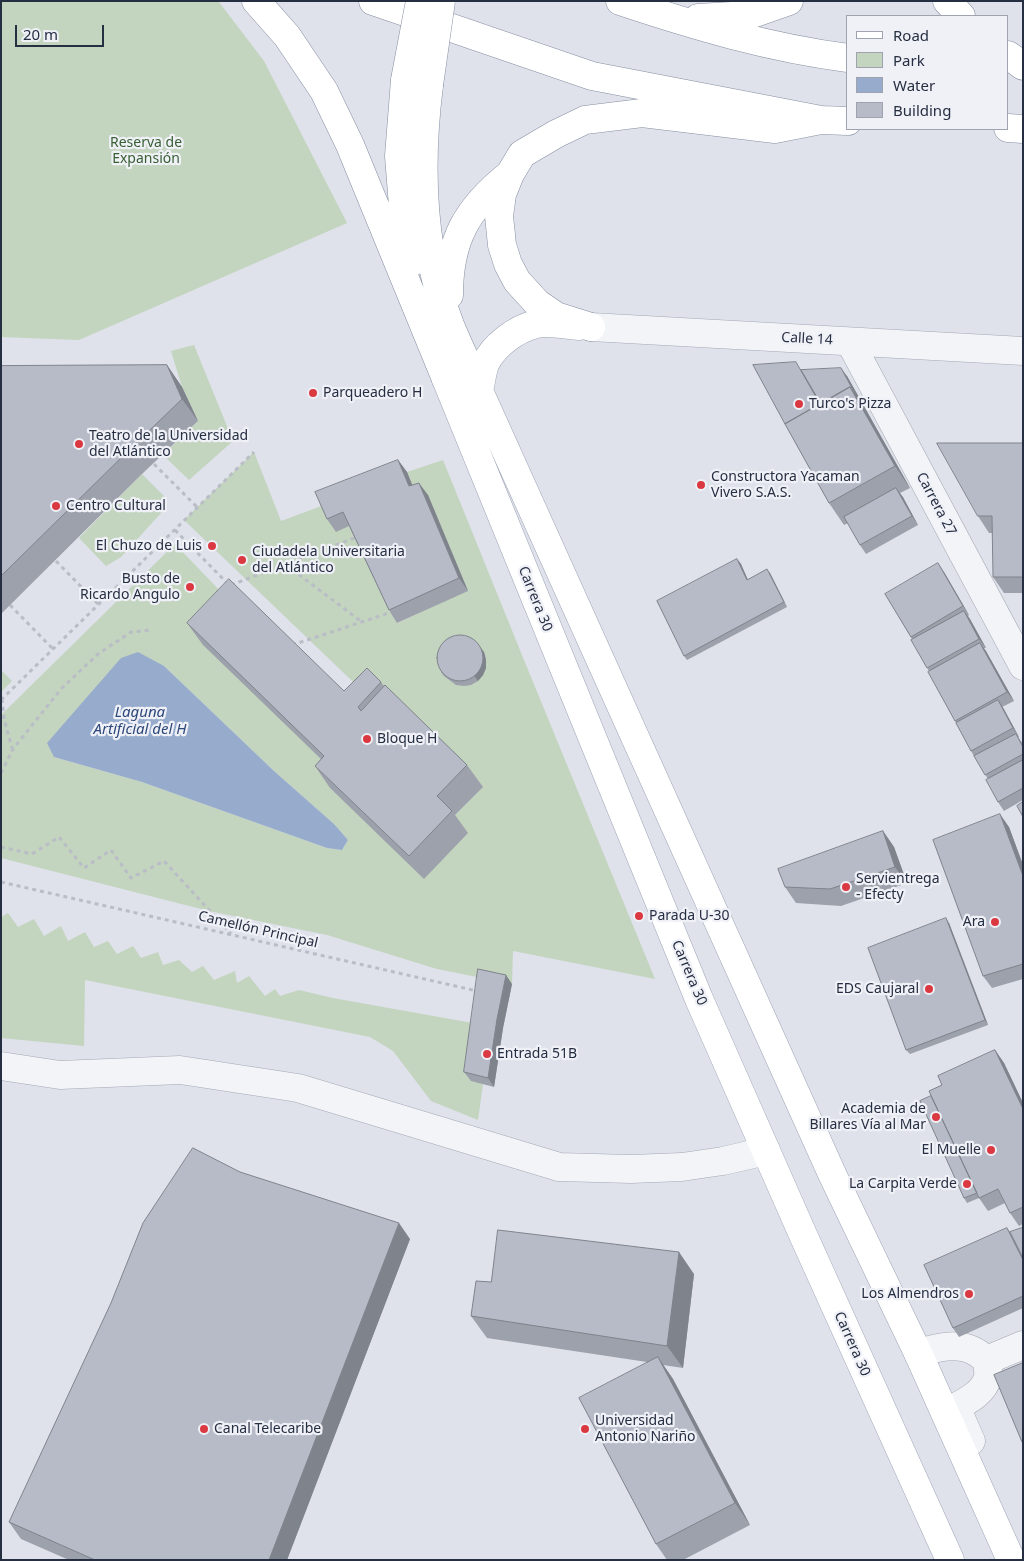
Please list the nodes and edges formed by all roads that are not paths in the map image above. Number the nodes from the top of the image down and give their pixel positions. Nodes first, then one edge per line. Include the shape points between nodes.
1 (256, 1) edge
2 (373, 1) edge
3 (420, 1) edge
4 (441, 1) edge
5 (620, 1) edge
6 (789, 1) edge
7 (948, 1) edge
8 (960, 15) edge
9 (674, 19) junction
10 (1009, 55) edge
11 (846, 58) edge
12 (1009, 65) edge
13 (1023, 66) edge
14 (417, 82) junction
15 (821, 120) junction
16 (846, 122) edge
17 (1009, 128) edge
18 (1023, 129) edge
19 (510, 174) junction
20 (450, 324) junction
21 (591, 327) junction
22 (850, 342) junction
23 (1023, 351) edge
24 (446, 379) junction
25 (479, 391) junction
26 (1012, 628) edge
27 (1023, 666) edge
28 (1, 1066) edge
29 (766, 1151) junction
30 (1023, 1345) edge
31 (918, 1353) junction
32 (988, 1360) junction
33 (1004, 1394) edge
34 (950, 1560) edge
35 (1011, 1560) edge
36 (1023, 1560) edge

1 - 24 main road via 287,36 324,91 350,145
2 - 15 main road via 592,76
3 - 14 main road, bridge
4 - 14 main road, bridge
5 - 9 main road
6 - 9 main road via 749,15
7 - 8 main road
9 - 11 main road via 759,42
10 - 13 main road
12 - 13 main road
14 - 20 main road via 424,125 425,206 430,245
14 - 24 main road via 400,156 405,231 422,305
15 - 16 main road
15 - 19 main road via 775,130 642,113 585,120 522,154
17 - 18 main road
19 - 20 main road via 474,207 453,250 449,274
19 - 21 main road via 502,194 499,216 502,245 517,281 537,303 556,316
20 - 25 main road
21 - 22 street, Calle 14
21 - 25 main road via 538,323 522,329 500,344 492,354 485,365
22 - 23 street, Calle 14
22 - 26 street, Carrera 27
24 - 29 main road, Carrera 30 via 699,999
25 - 31 main road via 833,1176
26 - 27 street, Carrera 27
28 - 29 street via 60,1075 180,1070 298,1088 559,1167 682,1167
29 - 34 main road, Carrera 30
30 - 32 street
31 - 32 street via 942,1347 961,1347 974,1350
31 - 35 main road
32 - 33 street
32 - 36 street via 988,1376 982,1388 956,1407

